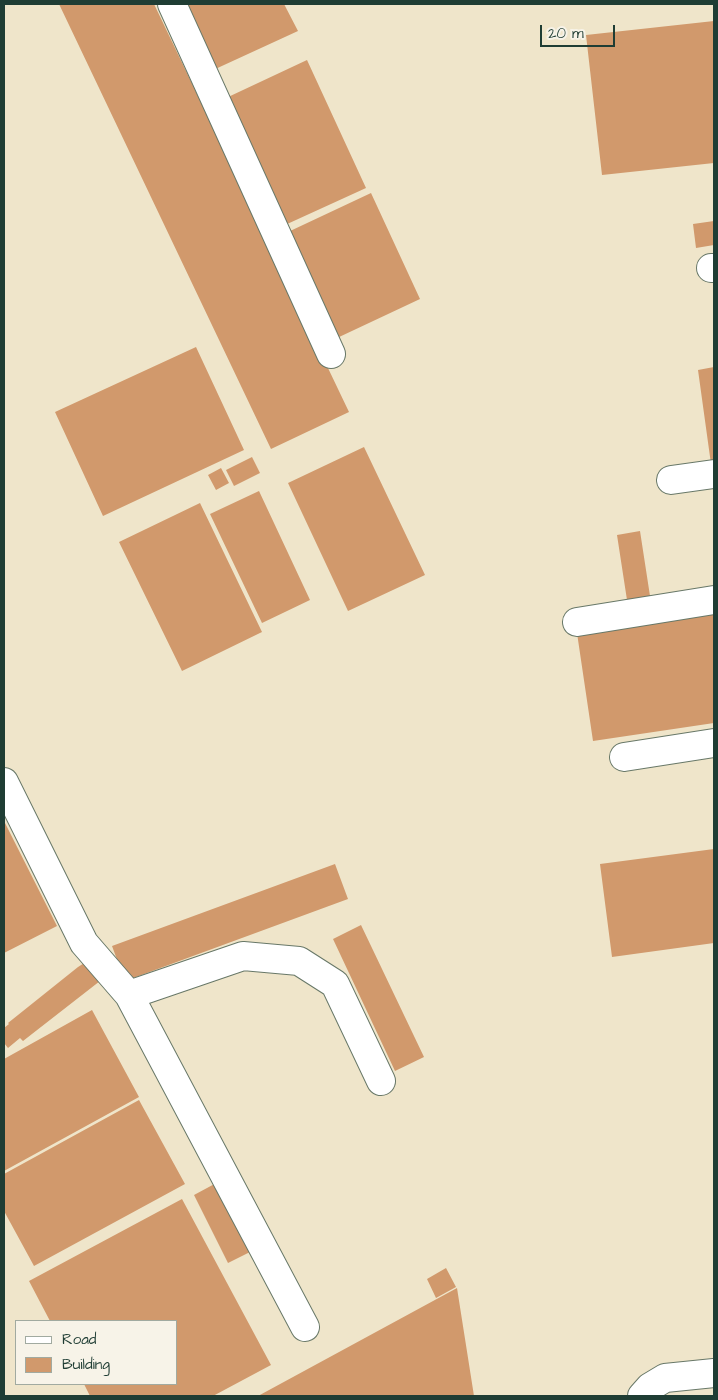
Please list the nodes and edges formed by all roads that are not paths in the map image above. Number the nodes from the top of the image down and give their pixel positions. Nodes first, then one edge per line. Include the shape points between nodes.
1 (172, 4) edge
2 (331, 354) dead end
3 (714, 474) edge
4 (671, 480) dead end
5 (714, 600) edge
6 (577, 622) dead end
7 (714, 743) edge
8 (624, 757) dead end
9 (4, 782) edge
10 (129, 996) junction
11 (381, 1081) dead end
12 (305, 1327) dead end
13 (714, 1373) edge
14 (642, 1396) edge

1 - 2 lane
3 - 4 lane
5 - 6 lane
7 - 8 lane
9 - 10 lane via 84,943
10 - 11 lane via 242,956 299,961 335,984
10 - 12 lane
13 - 14 lane via 665,1378

